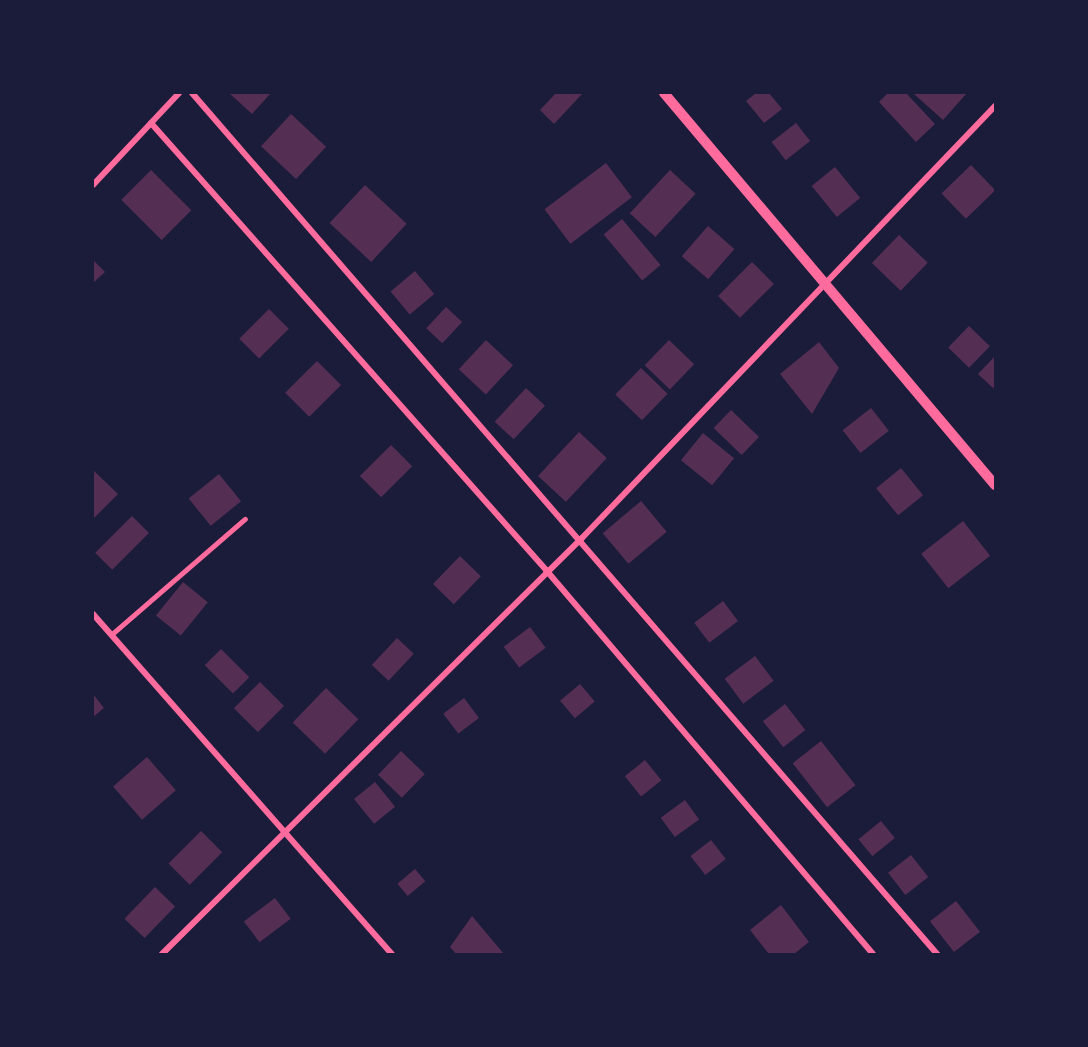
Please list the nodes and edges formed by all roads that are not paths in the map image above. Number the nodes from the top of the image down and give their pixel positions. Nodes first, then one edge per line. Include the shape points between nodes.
1 (179, 93) edge
2 (192, 93) edge
3 (664, 93) edge
4 (995, 106) edge
5 (151, 123) junction
6 (93, 185) edge
7 (825, 283) junction
8 (995, 485) edge
9 (245, 519) dead end
10 (582, 537) junction
11 (546, 570) junction
12 (93, 614) edge
13 (111, 635) junction
14 (286, 830) junction
15 (162, 954) edge
16 (392, 954) edge
17 (873, 954) edge
18 (938, 954) edge

1 - 5 street
2 - 10 street
3 - 7 street
4 - 7 street
5 - 6 street
5 - 11 street
7 - 8 street
7 - 10 street
9 - 13 lane
10 - 11 street
10 - 18 street
11 - 14 street
11 - 17 street
12 - 13 street
13 - 14 street
14 - 15 street
14 - 16 street

